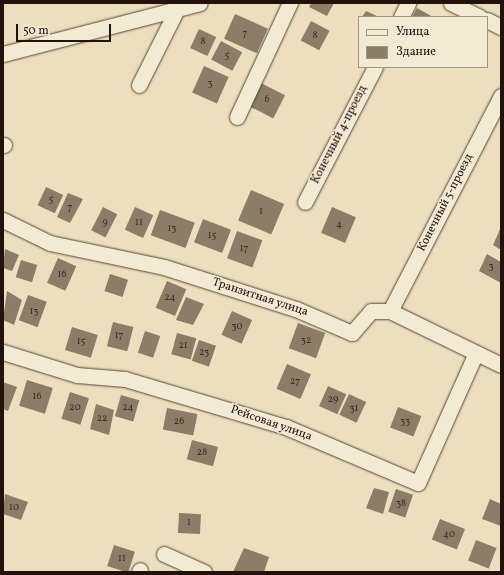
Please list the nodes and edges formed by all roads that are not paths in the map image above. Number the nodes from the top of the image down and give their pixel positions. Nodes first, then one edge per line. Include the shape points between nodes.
1 (200, 3) edge
2 (290, 3) edge
3 (408, 3) edge
4 (451, 3) edge
5 (178, 6) junction
6 (401, 16) edge
7 (478, 16) edge
8 (488, 20) edge
9 (501, 27) edge
10 (3, 54) edge
11 (374, 68) edge
12 (139, 85) dead end
13 (501, 96) edge
14 (237, 117) dead end
15 (305, 202) dead end
16 (3, 220) edge
17 (390, 311) junction
18 (3, 352) edge
19 (476, 353) junction
20 (501, 364) edge
21 (164, 554) dead end
22 (204, 572) edge

1 - 5 street
2 - 14 street
3 - 6 street
4 - 7 street
5 - 10 street
5 - 12 street
8 - 9 street
11 - 15 street, Конечный 4-проезд
13 - 17 street, Конечный 5-проезд
16 - 17 street, Транзитная улица via 50,244 164,267 296,309 352,333 371,311
17 - 19 street, Транзитная улица
18 - 19 street, Рейсовая улица via 77,375 125,379 286,426 418,483
19 - 20 street, Транзитная улица
21 - 22 street

